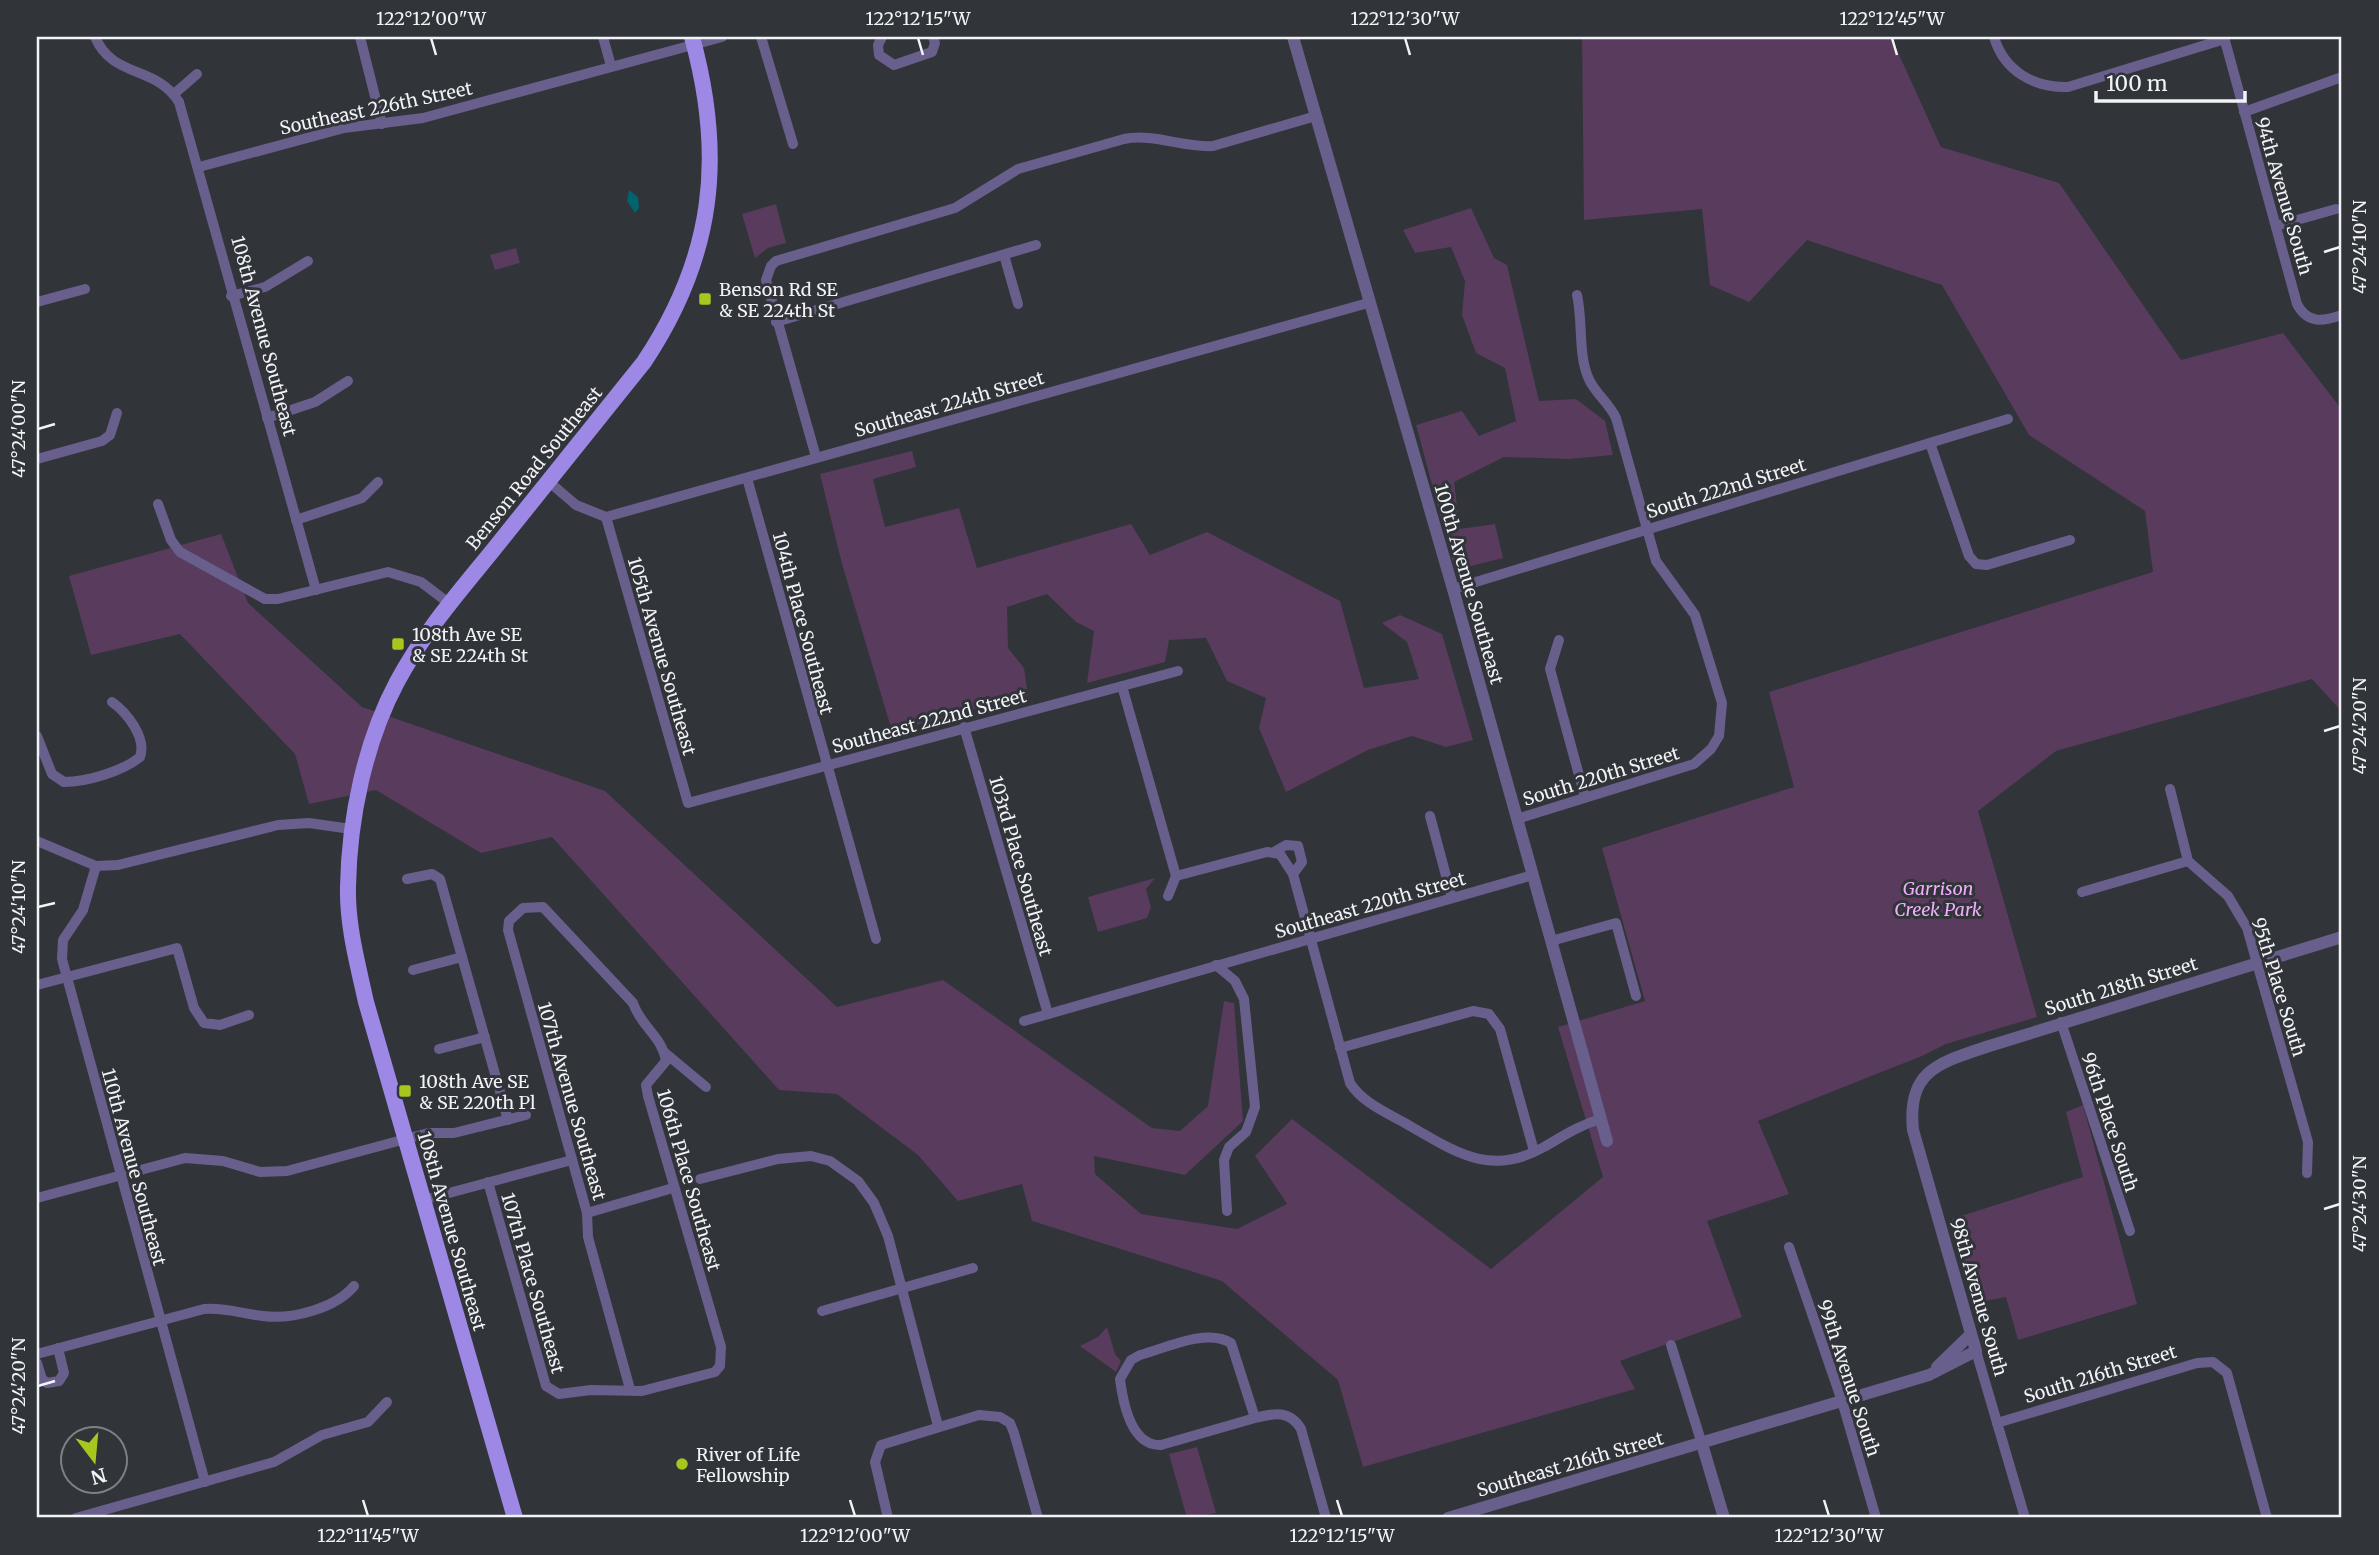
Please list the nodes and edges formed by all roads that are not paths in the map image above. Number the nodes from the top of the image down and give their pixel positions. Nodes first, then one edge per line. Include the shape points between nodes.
1 (95, 37) edge
2 (360, 37) edge
3 (603, 37) edge
4 (722, 37) edge
5 (761, 37) edge
6 (882, 37) edge
7 (933, 37) edge
8 (1293, 37) edge
9 (1994, 37) edge
10 (2224, 38) edge
11 (693, 41) edge
12 (611, 66) junction
13 (197, 74) dead end
14 (2342, 77) edge
15 (174, 94) junction
16 (2244, 111) junction
17 (1316, 116) junction
18 (382, 124) junction
19 (793, 144) dead end
20 (199, 167) junction
21 (2336, 209) dead end
22 (2276, 226) junction
23 (1036, 245) dead end
24 (1004, 255) junction
25 (308, 261) dead end
26 (85, 289) dead end
27 (1577, 295) dead end
28 (231, 296) junction
29 (37, 302) edge
30 (1368, 303) junction
31 (1018, 304) dead end
32 (2342, 315) edge
33 (776, 322) junction
34 (348, 381) dead end
35 (117, 413) dead end
36 (267, 418) junction
37 (2008, 419) dead end
38 (1930, 443) junction
39 (816, 457) junction
40 (37, 459) edge
41 (747, 478) junction
42 (548, 481) junction
43 (378, 482) dead end
44 (158, 504) dead end
45 (606, 517) junction
46 (296, 520) junction
47 (1645, 529) junction
48 (2070, 540) dead end
49 (1453, 589) junction
50 (316, 590) junction
51 (450, 604) junction
52 (1559, 640) dead end
53 (1178, 671) dead end
54 (1122, 686) junction
55 (112, 702) dead end
56 (964, 727) junction
57 (37, 736) edge
58 (826, 765) junction
59 (2170, 789) dead end
60 (1585, 797) junction
61 (688, 803) joint
62 (1430, 816) dead end
63 (1517, 819) junction
64 (351, 829) junction
65 (37, 841) edge
66 (1274, 852) junction
67 (2188, 861) junction
68 (96, 866) junction
69 (1293, 874) junction
70 (1533, 875) junction
71 (1176, 876) junction
72 (407, 879) dead end
73 (2082, 892) dead end
74 (1168, 896) dead end
75 (1452, 898) junction
76 (2342, 937) edge
77 (876, 939) dead end
78 (1310, 939) junction
79 (1551, 941) junction
80 (462, 957) junction
81 (2257, 962) junction
82 (1216, 965) junction
83 (413, 970) dead end
84 (66, 977) junction
85 (37, 985) edge
86 (1636, 996) dead end
87 (1048, 1014) junction
88 (249, 1015) dead end
89 (1024, 1021) dead end
90 (2061, 1023) junction
91 (485, 1037) junction
92 (1340, 1048) junction
93 (439, 1049) dead end
94 (664, 1052) junction
95 (1919, 1084) joint
96 (706, 1087) dead end
97 (527, 1115) dead end
98 (1601, 1119) junction
99 (508, 1120) junction
100 (405, 1139) junction
101 (1608, 1141) dead end
102 (1534, 1151) junction
103 (572, 1160) junction
104 (2307, 1173) dead end
105 (121, 1175) junction
106 (700, 1179) dead end
107 (488, 1182) junction
108 (673, 1188) junction
109 (37, 1198) edge
110 (423, 1199) junction
111 (1227, 1211) dead end
112 (587, 1213) junction
113 (2130, 1231) dead end
114 (1789, 1247) dead end
115 (973, 1268) dead end
116 (354, 1286) dead end
117 (902, 1289) junction
118 (822, 1311) dead end
119 (159, 1321) junction
120 (1971, 1334) junction
121 (1671, 1345) dead end
122 (58, 1348) junction
123 (1976, 1351) junction
124 (37, 1354) edge
125 (37, 1363) edge
126 (1905, 1382) junction
127 (630, 1389) junction
128 (1842, 1401) junction
129 (387, 1402) dead end
130 (1255, 1418) junction
131 (1997, 1423) junction
132 (938, 1426) junction
133 (1702, 1444) junction
134 (205, 1482) junction
135 (76, 1518) edge
136 (515, 1518) edge
137 (888, 1518) edge
138 (1038, 1518) edge
139 (1326, 1518) edge
140 (1448, 1518) edge
141 (1724, 1518) edge
142 (1876, 1518) edge
143 (2025, 1518) edge
144 (2267, 1518) edge

1 - 15 street via 106,56 118,65 160,80
2 - 18 street
3 - 12 street
4 - 11 street, Southeast 226th Street
5 - 19 street
6 - 7 street via 879,55 894,65 932,52
8 - 17 street, 100th Avenue Southeast
9 - 10 street via 2007,63 2030,80 2068,87
10 - 16 street, 94th Avenue South
11 - 12 street, Southeast 226th Street
11 - 42 main road, Benson Road Southeast via 710,120 711,173 705,223 685,290 644,362
12 - 18 street, Southeast 226th Street via 423,118
13 - 15 street
14 - 16 street
15 - 20 street, 108th Avenue Southeast
16 - 22 street, 94th Avenue South
17 - 30 street, 100th Avenue Southeast
17 - 33 street via 1213,146 1140,137 1111,142 1011,172 955,208 782,258 771,266 766,280
18 - 20 street, Southeast 226th Street via 344,128
20 - 28 street, 108th Avenue Southeast
21 - 22 street
22 - 32 street, 94th Avenue South via 2297,304 2310,319
23 - 24 street
24 - 31 street
24 - 33 street
25 - 28 street via 265,287
26 - 29 street
27 - 47 street via 1585,369 1592,386 1612,407
28 - 36 street, 108th Avenue Southeast
30 - 39 street, Southeast 224th Street
30 - 49 street, 100th Avenue Southeast
33 - 39 street
34 - 36 street via 315,402
35 - 40 street via 110,435 102,441
36 - 46 street, 108th Avenue Southeast
37 - 38 street, South 222nd Street
38 - 47 street, South 222nd Street
38 - 48 street via 1969,556 1976,564 1987,565
39 - 41 street, Southeast 224th Street
41 - 45 street, Southeast 224th Street
41 - 58 street, 104th Place Southeast
42 - 45 street via 576,505
42 - 51 main road, Benson Road Southeast
43 - 46 street via 362,498
44 - 50 street via 180,552 256,595 278,599
45 - 61 street, 105th Avenue Southeast
46 - 50 street, 108th Avenue Southeast
47 - 49 street, South 222nd Street
47 - 60 street, South 220th Street via 1659,568 1695,615 1722,703 1719,736 1694,764
49 - 63 street, 100th Avenue Southeast
50 - 51 street via 388,572 421,582
51 - 64 main road, Benson Road Southeast via 406,666 387,703
52 - 60 street via 1550,669
53 - 54 street, Southeast 222nd Street
54 - 56 street, Southeast 222nd Street
54 - 71 street
55 - 57 street via 125,711 141,746 134,762 64,782 52,774
56 - 58 street, Southeast 222nd Street
56 - 87 street, 103rd Place Southeast
58 - 61 street, Southeast 222nd Street
58 - 77 street, 104th Place Southeast
59 - 67 street
60 - 63 street, South 220th Street
62 - 75 street
63 - 70 street, 100th Avenue Southeast
64 - 68 street via 293,823 141,862
64 - 100 main road, 108th Avenue Southeast via 349,920 366,1002
65 - 68 street
66 - 69 street via 1284,858
66 - 69 street via 1286,845 1298,846 1302,862
66 - 71 street
67 - 73 street
67 - 81 street, 95th Place South via 2238,909
68 - 84 street, 110th Avenue Southeast via 83,910 63,940
69 - 78 street
70 - 75 street, Southeast 220th Street
70 - 79 street, 100th Avenue Southeast
71 - 74 street
72 - 80 street via 432,874 440,879
75 - 78 street, Southeast 220th Street
76 - 81 street, South 218th Street
78 - 82 street, Southeast 220th Street
78 - 92 street
79 - 86 street via 1616,923
79 - 98 street, 100th Avenue Southeast
80 - 83 street
80 - 91 street
81 - 90 street, South 218th Street
81 - 104 street, 95th Place South via 2308,1142
82 - 87 street, Southeast 220th Street
82 - 111 street via 1236,981 1244,999 1255,1107 1246,1132 1229,1147 1224,1160
84 - 85 street
84 - 88 street via 177,948 194,1008 204,1023 220,1026
84 - 105 street, 110th Avenue Southeast
87 - 89 street, Southeast 220th Street
90 - 95 street, South 218th Street via 1939,1063
90 - 113 street, 96th Place South
91 - 93 street
91 - 99 street
92 - 102 street via 1358,1094 1470,1158 1503,1161
92 - 102 street via 1482,1011 1496,1020 1500,1029
94 - 96 street
94 - 103 street, 107th Avenue Southeast via 639,1020 633,1003 556,918 542,907 523,908 509,920 508,930
94 - 108 street, 106th Place Southeast via 664,1067 646,1085
95 - 120 street, 98th Avenue South via 1912,1107 1913,1130
97 - 99 street
98 - 101 street, 100th Avenue Southeast
98 - 102 street via 1578,1126
99 - 100 street
100 - 105 street via 287,1171 260,1172 223,1161 185,1158
100 - 110 main road, 108th Avenue Southeast
103 - 107 street
103 - 112 street, 107th Avenue Southeast
105 - 109 street
105 - 119 street, 110th Avenue Southeast
106 - 117 street via 778,1159 811,1156 830,1161 858,1181 881,1218
107 - 110 street
107 - 127 street, 107th Place Southeast via 546,1386 559,1394
108 - 112 street
108 - 127 street, 106th Place Southeast via 721,1347 720,1366 642,1391
110 - 136 main road, 108th Avenue Southeast
112 - 127 street, 107th Avenue Southeast via 588,1237
114 - 128 street, 99th Avenue South
115 - 117 street
116 - 119 street via 340,1301 290,1315 263,1316 215,1308
117 - 118 street
117 - 132 street
119 - 122 street
119 - 134 street, 110th Avenue Southeast
120 - 123 street, 98th Avenue South
120 - 126 street via 1942,1364
121 - 133 street
122 - 124 street
122 - 125 street via 64,1373 59,1381 41,1379
123 - 126 street via 1947,1368
123 - 131 street, 98th Avenue South
126 - 128 street
128 - 133 street
128 - 142 street, 99th Avenue South
129 - 134 street via 368,1422 322,1435 274,1462
130 - 130 street via 1226,1340 1202,1339 1134,1357 1120,1379 1135,1432 1148,1443 1161,1445
130 - 139 street via 1280,1413 1296,1420
131 - 143 street, 98th Avenue South
131 - 144 street, South 216th Street via 2213,1362 2227,1373
132 - 137 street via 889,1441 876,1453 876,1473
132 - 138 street via 979,1415 1010,1423
133 - 140 street, Southeast 216th Street
133 - 141 street
134 - 135 street

